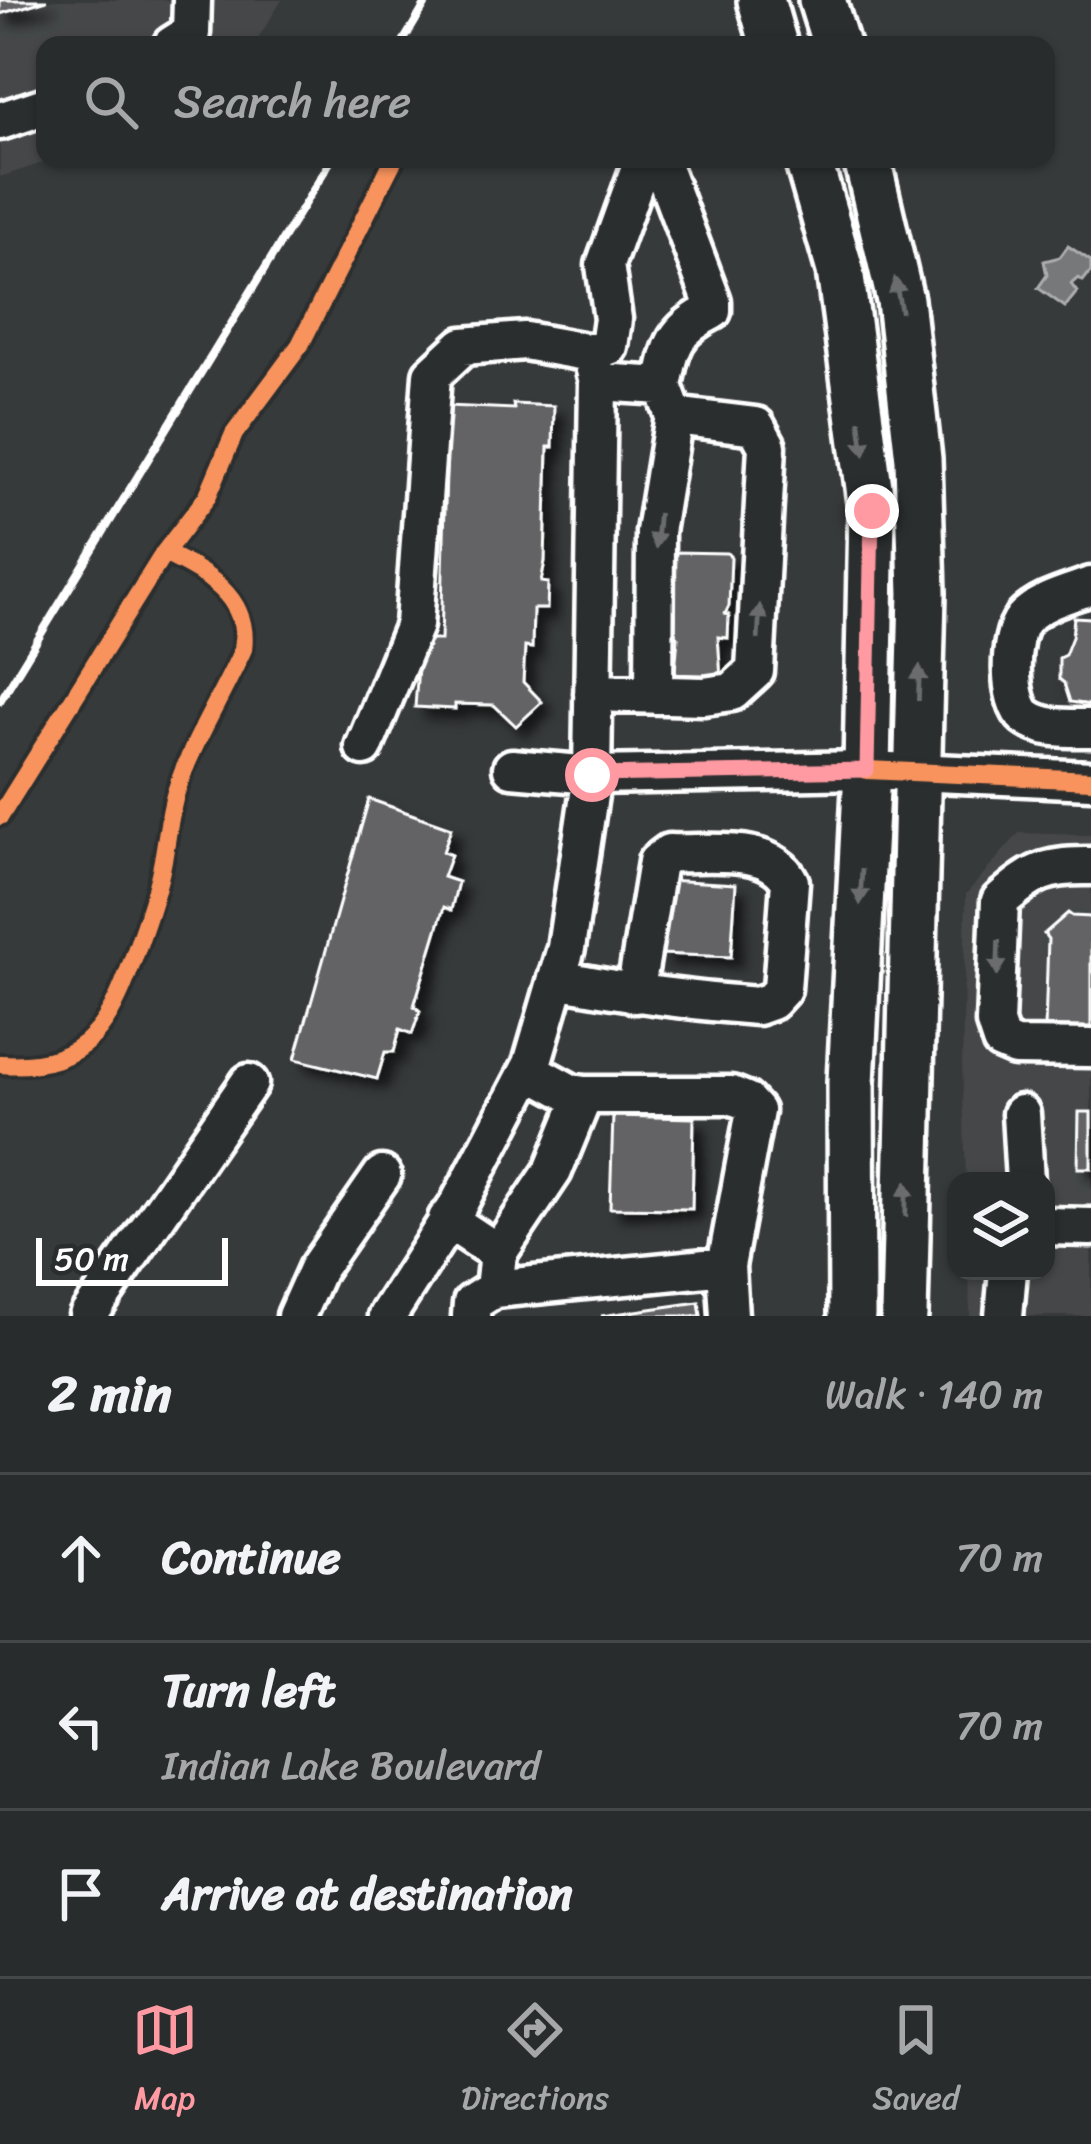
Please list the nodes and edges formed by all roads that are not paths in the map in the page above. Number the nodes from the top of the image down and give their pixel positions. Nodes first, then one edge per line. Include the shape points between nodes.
1 (192, 0) edge
2 (761, 0) edge
3 (822, 0) edge
4 (188, 36) edge
5 (772, 36) edge
6 (833, 36) edge
7 (36, 109) edge
8 (0, 121) edge
9 (640, 168) edge
10 (662, 168) edge
11 (811, 168) edge
12 (869, 168) edge
13 (594, 368) junction
14 (668, 401) junction
15 (1091, 586) edge
16 (593, 693) junction
17 (654, 695) junction
18 (1091, 728) edge
19 (364, 746) dead end
20 (512, 768) dead end
21 (867, 770) junction
22 (916, 772) junction
23 (592, 775) junction
24 (1091, 780) edge
25 (1091, 866) edge
26 (556, 979) junction
27 (635, 994) junction
28 (1091, 1048) edge
29 (529, 1070) junction
30 (248, 1083) dead end
31 (584, 1095) junction
32 (1022, 1114) dead end
33 (1025, 1172) edge
34 (382, 1175) dead end
35 (447, 1219) junction
36 (1055, 1226) edge
37 (1091, 1227) edge
38 (726, 1266) junction
39 (1006, 1280) edge
40 (488, 1286) edge
41 (88, 1316) edge
42 (296, 1316) edge
43 (387, 1316) edge
44 (729, 1316) edge
45 (852, 1316) edge
46 (904, 1316) edge
47 (1004, 1316) edge

1 - 4 street
2 - 5 main road
3 - 6 main road
7 - 8 street
9 - 13 street via 605,265 613,319 610,346
10 - 14 street via 712,302 670,350
11 -> 21 main road via 840,270 872,511
22 -> 12 main road via 918,459 900,299
13 - 14 street
13 - 16 street
13 - 19 street via 525,341 463,346 432,375 414,625
14 -> 17 street
17 -> 14 street via 732,692 755,671 759,635 767,446 756,426
15 - 18 street via 1021,621 1012,664 1017,707 1026,717
16 - 17 street
16 - 23 street
20 - 23 street
21 - 22 street
21 - 23 street
21 -> 45 main road via 851,1082
22 - 24 street
46 -> 22 main road
23 - 26 street
25 -> 28 street via 1030,875 1000,902 995,1023 1000,1041 1015,1046
26 - 27 street
26 - 29 street
27 - 27 street via 771,1001 782,989 790,882 784,870 768,857 669,853 657,862
29 - 31 street
29 - 35 street
30 - 41 street
31 - 38 street via 746,1101 754,1111
31 - 40 street via 553,1171
32 - 33 street
34 - 42 street via 317,1269
35 - 40 street
35 - 43 street
36 - 37 street
38 - 40 street
38 - 44 street
39 - 47 street

